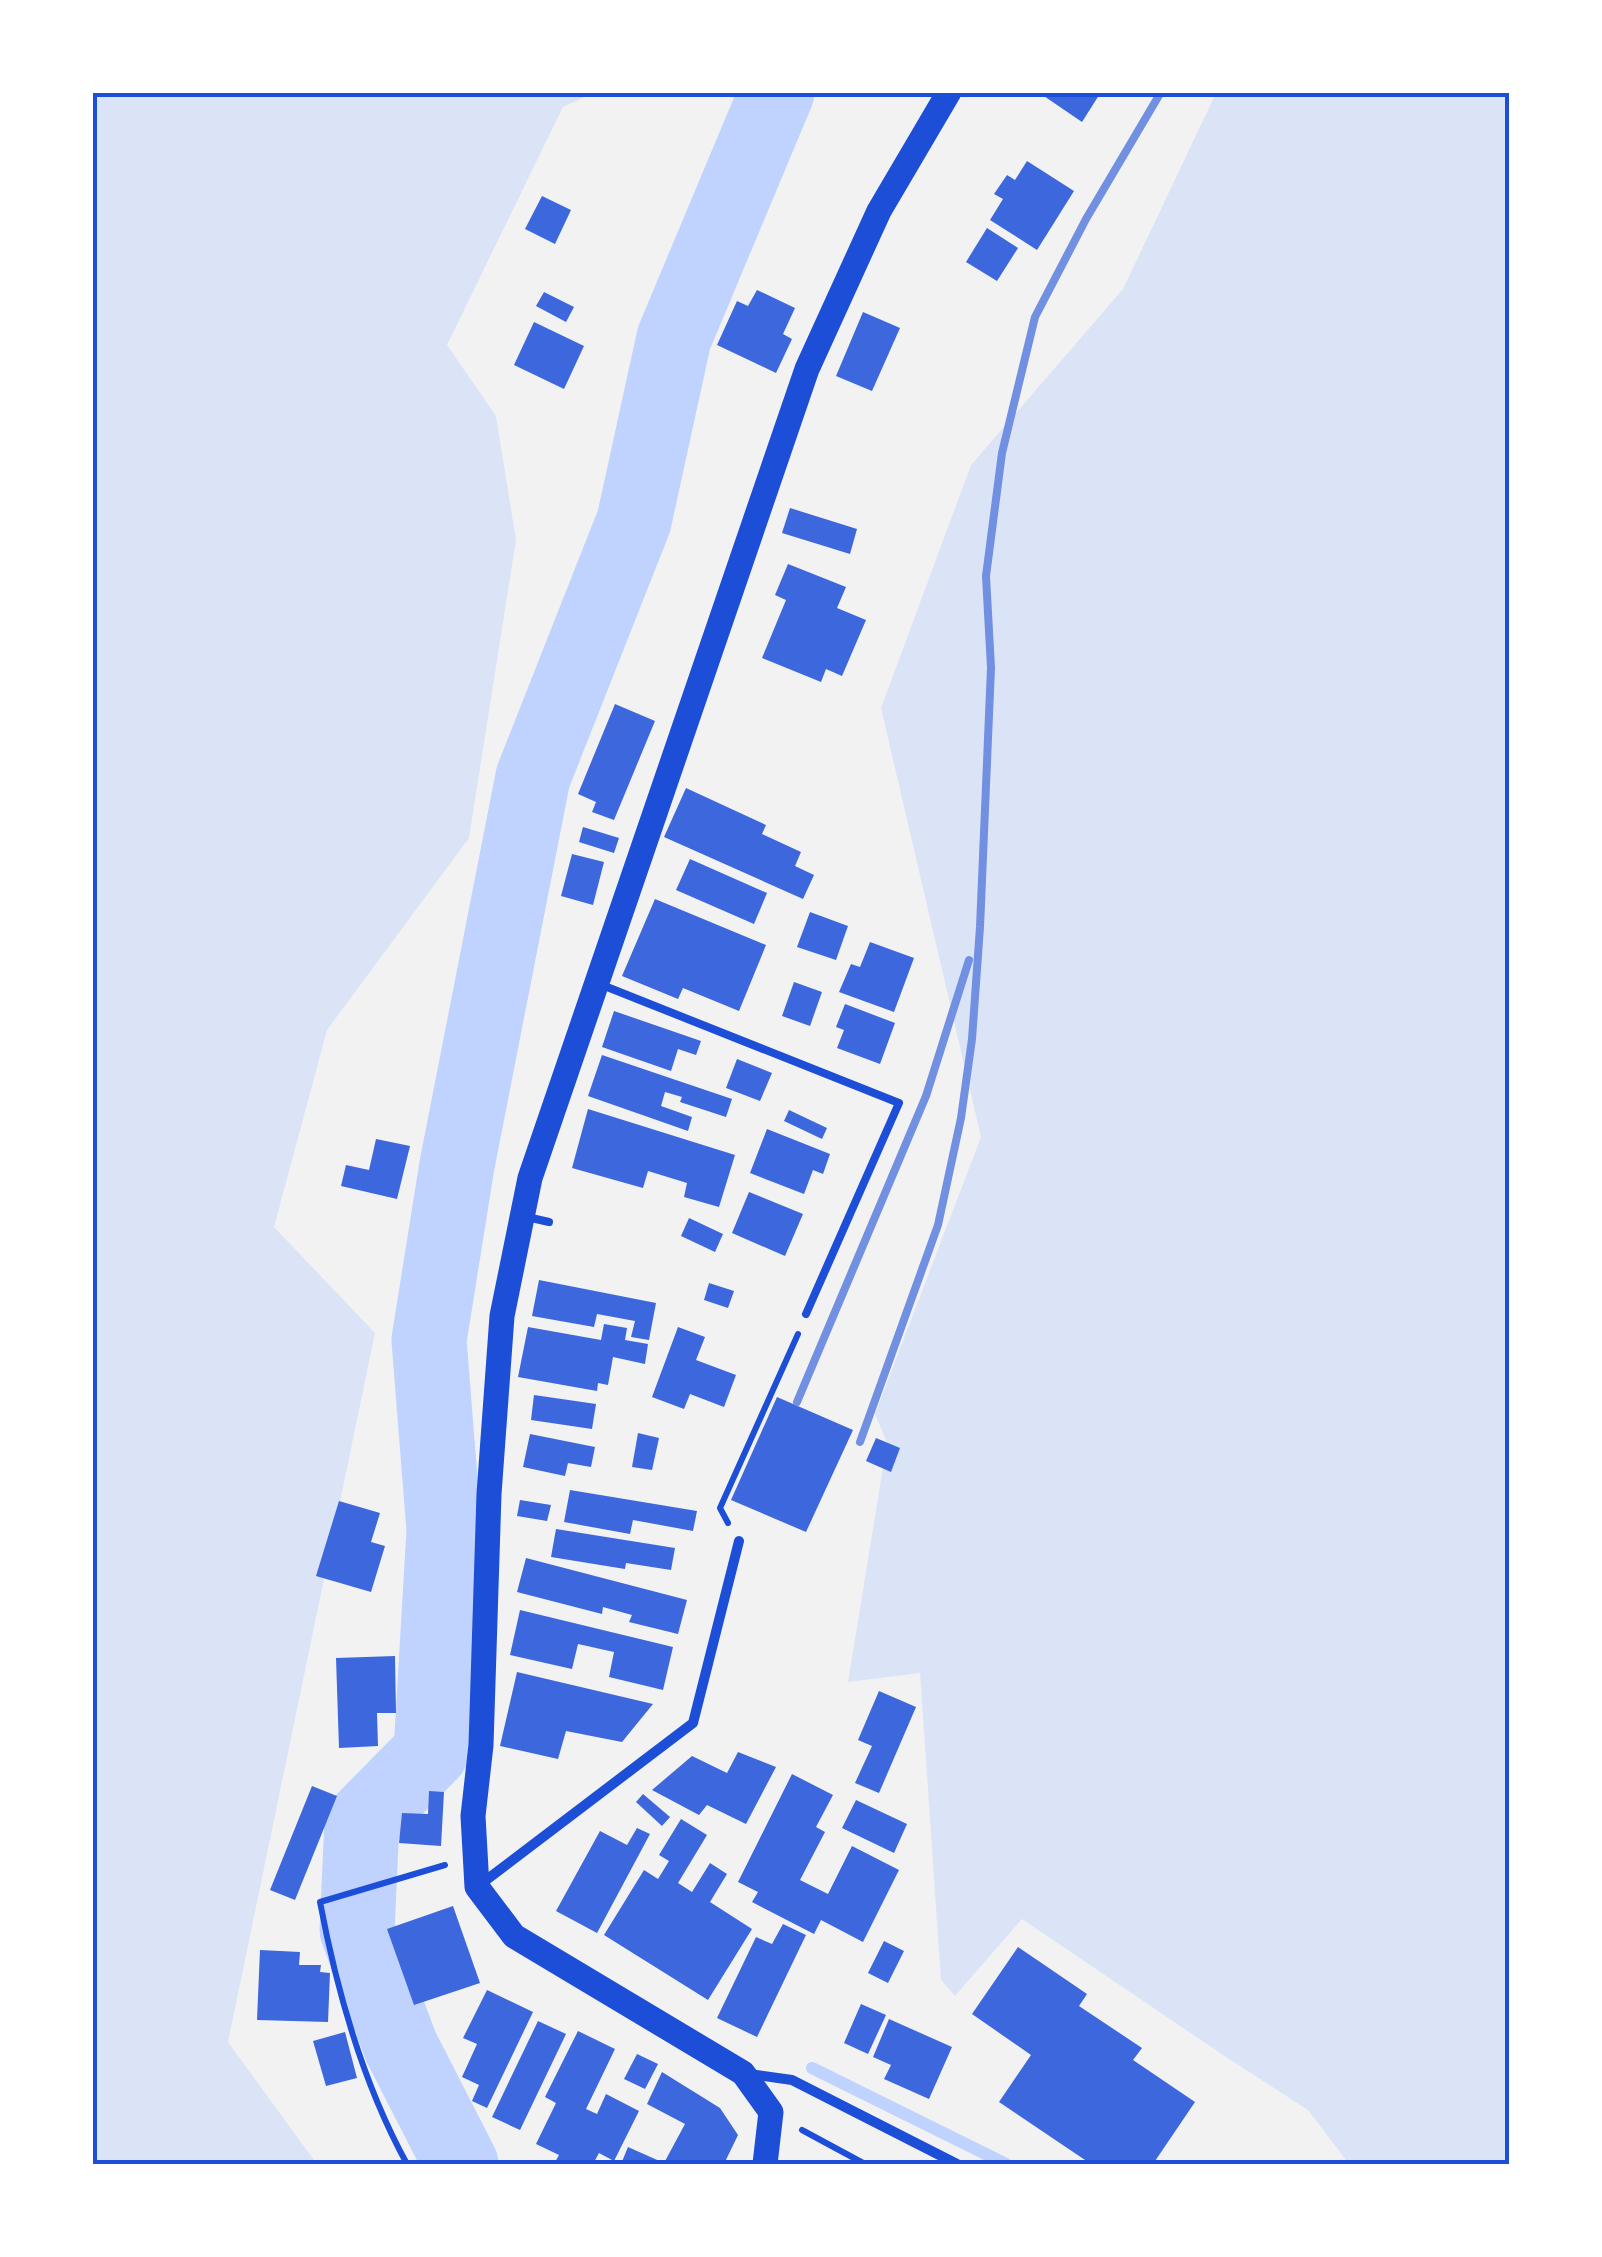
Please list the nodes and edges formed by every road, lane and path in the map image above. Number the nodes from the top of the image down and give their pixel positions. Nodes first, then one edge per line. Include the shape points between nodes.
1 (949, 92) edge
2 (597, 982) junction
3 (522, 1216) junction
4 (549, 1222) dead end
5 (806, 1314) joint
6 (739, 1541) joint
7 (475, 1857) junction
8 (477, 1887) junction
9 (743, 2073) junction
10 (800, 2129) dead end
11 (407, 2164) edge
12 (765, 2164) edge
13 (865, 2164) edge
14 (957, 2164) edge

1 - 2 main road via 879,211 807,369
2 - 3 main road
2 - 5 lane via 899,1104
3 - 4 lane
3 - 7 main road via 502,1316
5 - 6 path via 720,1508
6 - 8 street via 693,1723
7 - 8 main road
7 - 11 path via 320,1902 352,2030
8 - 9 main road via 514,1936
9 - 12 main road via 770,2112
9 - 14 street via 792,2080
10 - 13 path

